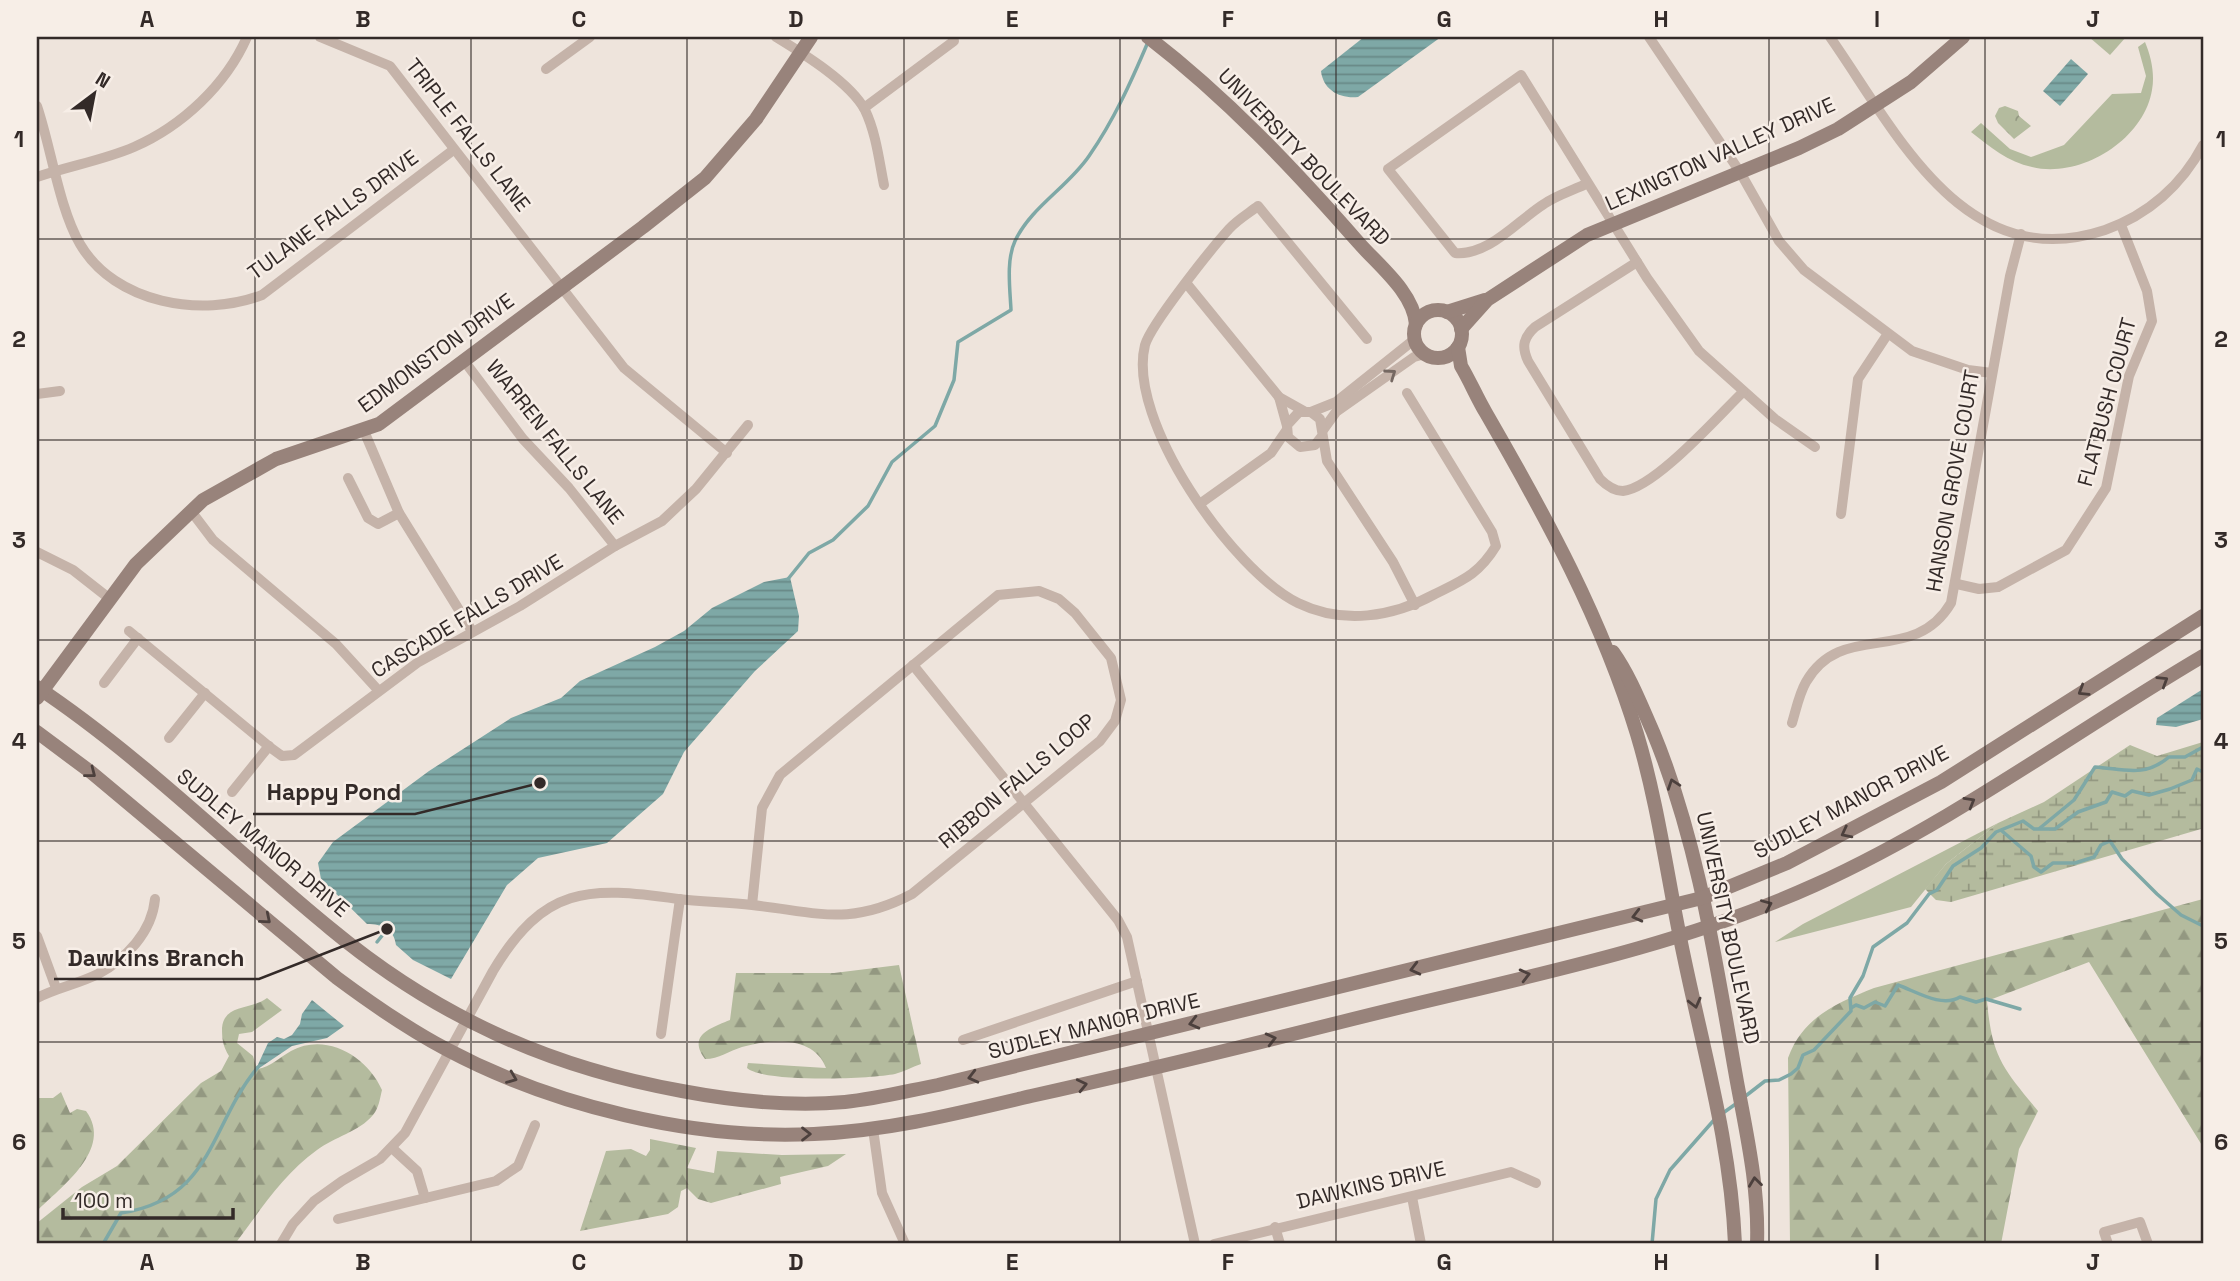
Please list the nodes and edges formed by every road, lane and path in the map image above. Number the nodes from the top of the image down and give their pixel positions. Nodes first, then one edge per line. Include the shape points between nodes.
1 (247, 37) edge
2 (320, 37) edge
3 (590, 37) edge
4 (776, 37) edge
5 (811, 37) edge
6 (1148, 37) edge
7 (1649, 37) edge
8 (1830, 37) edge
9 (1963, 37) edge
10 (954, 41) dead end
11 (801, 52) junction
12 (546, 69) dead end
13 (1878, 105) junction
14 (37, 106) edge
15 (864, 108) junction
16 (2203, 145) edge
17 (452, 150) junction
18 (57, 170) junction
19 (1740, 172) junction
20 (37, 177) edge
21 (1588, 183) junction
22 (884, 185) dead end
23 (1614, 224) junction
24 (2121, 225) junction
25 (2021, 234) junction
26 (1637, 261) junction
27 (1395, 283) junction
28 (1187, 284) junction
29 (562, 288) junction
30 (1487, 300) junction
31 (1442, 311) junction
32 (1461, 329) junction
33 (1415, 331) junction
34 (1888, 335) junction
35 (1367, 339) dead end
36 (1458, 347) junction
37 (1430, 356) junction
38 (465, 362) junction
39 (1992, 373) junction
40 (60, 391) dead end
41 (1743, 392) junction
42 (1408, 393) dead end
43 (37, 394) edge
44 (1279, 397) junction
45 (1484, 410) junction
46 (1308, 412) junction
47 (748, 425) dead end
48 (1286, 429) junction
49 (364, 431) junction
50 (1323, 433) junction
51 (1303, 447) junction
52 (1815, 447) dead end
53 (727, 453) junction
54 (1271, 453) junction
55 (1327, 461) junction
56 (348, 478) dead end
57 (1201, 503) junction
58 (191, 511) junction
59 (399, 513) junction
60 (1841, 514) dead end
61 (615, 546) junction
62 (37, 552) edge
63 (1957, 584) junction
64 (110, 599) junction
65 (1415, 606) junction
66 (2203, 616) edge
67 (129, 631) dead end
68 (472, 631) junction
69 (1602, 636) junction
70 (138, 638) junction
71 (2203, 656) edge
72 (913, 665) junction
73 (104, 683) dead end
74 (378, 690) junction
75 (39, 692) edge
76 (205, 693) junction
77 (1792, 723) dead end
78 (37, 732) edge
79 (169, 738) dead end
80 (269, 746) junction
81 (232, 792) dead end
82 (1023, 802) junction
83 (1702, 898) junction
84 (155, 899) dead end
85 (680, 899) junction
86 (752, 905) junction
87 (1675, 906) junction
88 (1708, 928) junction
89 (37, 936) edge
90 (1680, 936) junction
91 (1137, 981) junction
92 (56, 988) junction
93 (37, 998) edge
94 (466, 1021) junction
95 (661, 1034) dead end
96 (1150, 1034) junction
97 (963, 1040) dead end
98 (450, 1051) junction
99 (1157, 1068) junction
100 (535, 1125) dead end
101 (873, 1129) junction
102 (392, 1148) junction
103 (1536, 1183) dead end
104 (1412, 1197) junction
105 (425, 1198) junction
106 (338, 1219) dead end
107 (1275, 1227) junction
108 (281, 1244) edge
109 (905, 1244) edge
110 (1195, 1244) edge
111 (1214, 1244) edge
112 (1280, 1244) edge
113 (1421, 1244) edge
114 (1735, 1244) edge
115 (1758, 1244) edge
116 (2108, 1244) edge
117 (2148, 1244) edge

1 - 18 street via 237,59 194,110 135,147
2 - 17 street, TRIPLE FALLS LANE via 390,66
3 - 12 street
4 - 11 street
5 - 11 main road, EDMONSTON DRIVE
6 - 27 main road, UNIVERSITY BOULEVARD via 1279,154
7 - 19 street
8 - 13 street
9 - 13 main road, LEXINGTON VALLEY DRIVE
10 - 15 street
11 - 15 street
11 - 29 main road, EDMONSTON DRIVE via 756,119 705,178
13 - 19 main road, LEXINGTON VALLEY DRIVE via 1799,148
13 - 25 street via 1946,196 1975,218
14 - 18 street, TULANE FALLS DRIVE
15 - 22 street
16 - 24 street via 2165,195
17 - 18 street, TULANE FALLS DRIVE via 262,295 206,308 173,304 142,293 91,260 79,242
17 - 29 street, TRIPLE FALLS LANE
18 - 20 street
19 - 23 main road, LEXINGTON VALLEY DRIVE
19 - 34 street via 1779,241 1804,270
21 - 21 street via 1546,202 1479,250 1465,254 1455,253 1388,169 1521,75
21 - 23 street
23 - 26 street
23 - 30 main road, LEXINGTON VALLEY DRIVE via 1587,235
24 - 25 street via 2071,237
24 - 63 street, FLATBUSH COURT via 2147,291 2152,321 2129,376 2106,488 2066,550 1998,587
25 - 39 street, HANSON GROVE COURT
26 - 41 street via 1699,351
26 - 41 street via 1535,327 1524,342 1528,360 1600,479 1623,491 1638,486 1675,459
27 - 31 main road, UNIVERSITY BOULEVARD
27 - 33 main road, UNIVERSITY BOULEVARD via 1413,310
28 - 35 street via 1231,227 1258,206
28 - 44 street
28 - 57 street via 1145,345 1144,387 1166,451
29 - 38 main road, EDMONSTON DRIVE
29 - 53 street, TRIPLE FALLS LANE via 624,368
30 - 31 main road, LEXINGTON VALLEY DRIVE
30 - 32 main road, LEXINGTON VALLEY DRIVE
31 - 32 main road via 1456,319
31 - 33 main road via 1426,313
32 - 36 main road
33 - 37 main road
33 - 46 street via 1336,402
34 - 39 street via 1912,351
34 - 60 street via 1858,379
36 - 37 main road via 1446,356
36 - 45 main road, UNIVERSITY BOULEVARD via 1459,363
37 - 45 main road, UNIVERSITY BOULEVARD via 1455,373
50 -> 37 street via 1341,409 1415,357
38 - 49 main road, EDMONSTON DRIVE
38 - 61 street, WARREN FALLS LANE via 523,439
39 - 63 street, HANSON GROVE COURT
40 - 43 street
41 - 52 street
42 - 65 street via 1492,532 1496,547 1480,570
44 - 46 street
44 - 48 street
45 - 69 main road, UNIVERSITY BOULEVARD via 1543,511
46 - 48 street via 1294,415
46 - 50 street via 1320,419
47 - 53 street, CASCADE FALLS DRIVE
48 - 51 street via 1291,442
48 - 54 street
49 - 58 main road, EDMONSTON DRIVE via 276,459 225,485
49 - 59 street
50 - 51 street via 1315,445
50 - 55 street
51 - 54 street
51 - 55 street
53 - 61 street, CASCADE FALLS DRIVE via 662,521
54 - 57 street
55 - 65 street via 1393,562
56 - 59 street via 368,519 378,524
57 - 65 street via 1250,569 1300,604 1344,615 1379,616
58 - 64 main road, EDMONSTON DRIVE via 152,546
58 - 74 street via 213,540 336,644
59 - 68 street
61 - 68 street, CASCADE FALLS DRIVE via 561,583
62 - 64 street via 73,570
63 - 77 street, HANSON GROVE COURT via 1944,615 1923,631 1898,642 1859,644 1825,660 1806,681
64 - 75 main road, EDMONSTON DRIVE
66 -> 83 main road, SUDLEY MANOR DRIVE via 1941,782 1787,863
67 - 70 street
68 - 74 street, CASCADE FALLS DRIVE
83 -> 69 main road, UNIVERSITY BOULEVARD via 1692,845 1665,762 1625,670
69 - 87 main road, UNIVERSITY BOULEVARD via 1650,780
70 - 73 street
70 - 76 street
88 -> 71 main road via 1818,884 1903,841
72 - 82 street
72 - 82 street, RIBBON FALLS LOOP via 977,610 998,596 1015,592 1039,591 1059,599 1093,634 1111,658 1118,679 1121,700 1115,721 1100,741
72 - 86 street, RIBBON FALLS LOOP via 780,775 768,792 762,808
74 - 80 street, CASCADE FALLS DRIVE via 294,755 282,756
75 - 94 main road, SUDLEY MANOR DRIVE via 150,774 332,930
76 - 79 street
76 - 80 street
78 -> 98 main road via 337,978
80 - 81 street
82 - 86 street, RIBBON FALLS LOOP via 912,894 886,908 836,917
82 - 91 street via 1118,920 1127,937
83 - 87 main road, SUDLEY MANOR DRIVE
83 - 88 main road, UNIVERSITY BOULEVARD
84 - 92 street via 148,927 118,962
85 - 86 street, RIBBON FALLS LOOP
85 - 94 street, RIBBON FALLS LOOP via 625,890 579,894 550,907 509,945
85 - 95 street
87 - 90 main road, UNIVERSITY BOULEVARD
87 -> 96 main road, SUDLEY MANOR DRIVE
88 - 90 main road
115 -> 88 main road, UNIVERSITY BOULEVARD via 1756,1186
89 - 92 street
99 -> 90 main road
90 -> 114 main road, UNIVERSITY BOULEVARD via 1723,1137
91 - 96 street
91 - 97 street
92 - 93 street
96 -> 94 main road, SUDLEY MANOR DRIVE via 884,1096 778,1104 618,1078 534,1052
94 - 98 street, RIBBON FALLS LOOP
96 - 99 street
98 -> 101 main road via 524,1083 640,1119 798,1134
98 - 102 street, RIBBON FALLS LOOP
101 -> 99 main road
99 - 110 street
100 - 105 street via 525,1155 509,1174
101 - 109 street via 882,1194
102 - 105 street via 416,1171
102 - 108 street, RIBBON FALLS LOOP via 314,1201
103 - 104 street, DAWKINS DRIVE via 1511,1172
104 - 107 street, DAWKINS DRIVE
104 - 113 street
105 - 106 street
107 - 111 street, DAWKINS DRIVE
107 - 112 street
116 - 117 street via 2104,1232 2140,1222

